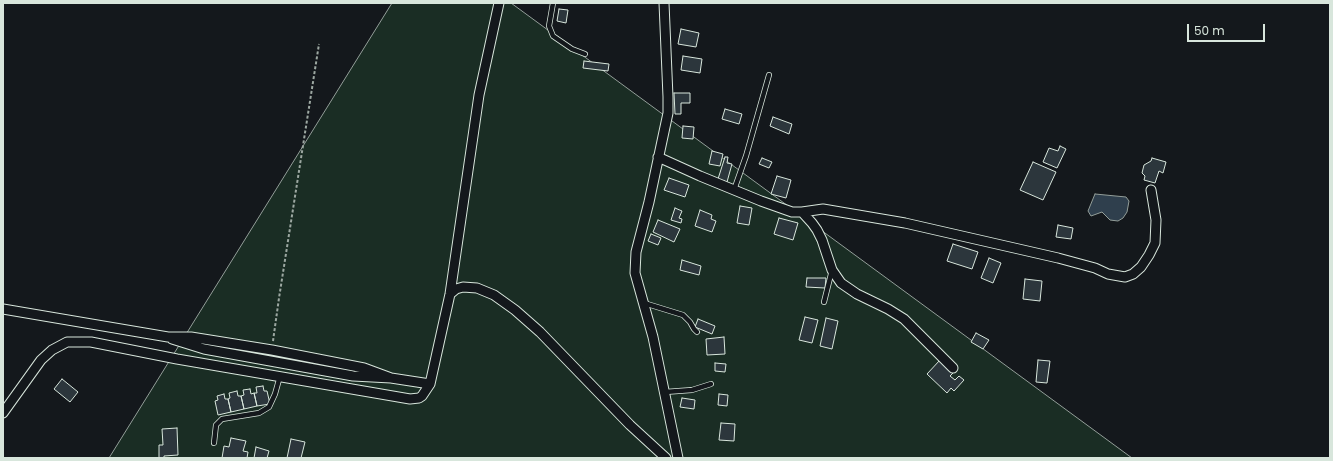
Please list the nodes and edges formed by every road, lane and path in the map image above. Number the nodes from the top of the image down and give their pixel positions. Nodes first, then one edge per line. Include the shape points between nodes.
1 (499, 3) edge
2 (553, 3) edge
3 (664, 3) edge
4 (319, 44) dead end
5 (585, 54) dead end
6 (769, 75) dead end
7 (658, 157) junction
8 (734, 190) junction
9 (1151, 190) dead end
10 (802, 212) junction
11 (832, 270) junction
12 (450, 294) junction
13 (824, 302) dead end
14 (644, 303) junction
15 (3, 309) edge
16 (697, 332) dead end
17 (168, 337) junction
18 (272, 350) junction
19 (953, 368) dead end
20 (280, 376) junction
21 (391, 378) junction
22 (430, 384) junction
23 (711, 384) dead end
24 (665, 392) junction
25 (3, 412) edge
26 (214, 443) dead end
27 (666, 458) edge
28 (678, 458) edge

1 - 12 street via 479,95
2 - 5 lane via 550,26 553,36 572,49
3 - 7 street via 668,113
4 - 18 path
6 - 8 lane
7 - 8 street
7 - 14 street via 636,252 635,273
8 - 10 street via 782,209
9 - 10 street via 1156,220 1155,243 1141,267 1125,277 1058,258 905,223 823,209
10 - 11 street via 822,240
11 - 13 lane
11 - 19 street via 840,283 847,288 904,318
12 - 22 street
12 - 27 street via 463,286 477,288 494,295 515,310 540,332 624,420
14 - 16 lane via 683,315
14 - 24 street
15 - 17 street
17 - 18 street via 191,337
17 - 21 street via 204,349 354,376
18 - 21 street via 364,368
20 - 22 street via 410,399 422,396
20 - 25 street via 91,342 68,342 52,350 41,360
20 - 26 lane via 268,407 259,413 222,419 216,425
21 - 22 street
23 - 24 lane via 692,390
24 - 28 street

